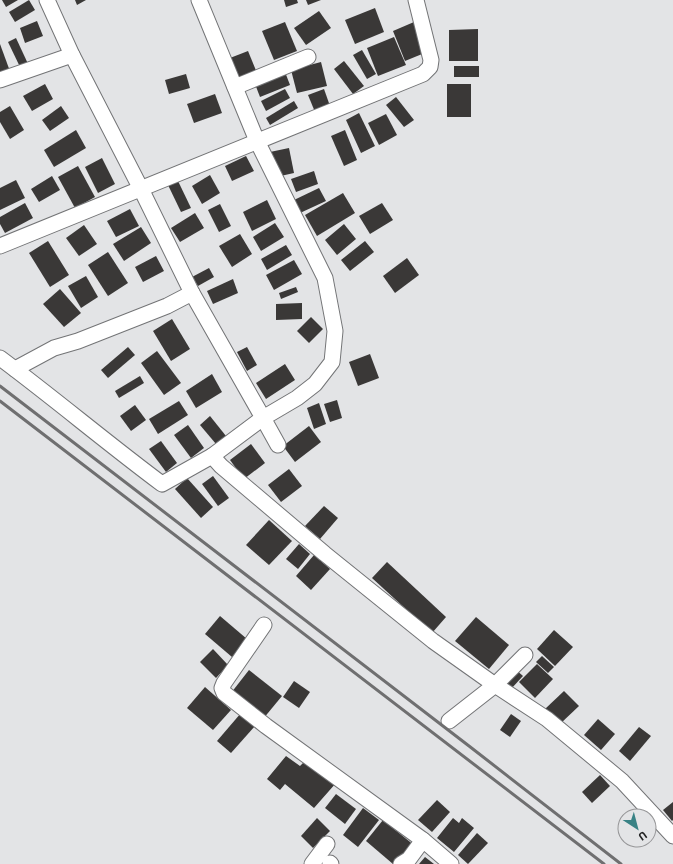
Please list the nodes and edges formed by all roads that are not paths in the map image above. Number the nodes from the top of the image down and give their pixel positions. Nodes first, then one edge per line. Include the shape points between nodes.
1 (47, 0) edge
2 (199, 0) edge
3 (416, 0) edge
4 (72, 55) junction
5 (308, 57) dead end
6 (0, 80) edge
7 (235, 87) junction
8 (257, 141) junction
9 (141, 189) junction
10 (0, 246) edge
11 (192, 293) junction
12 (0, 358) edge
13 (15, 369) junction
14 (263, 418) junction
15 (278, 445) dead end
16 (212, 456) junction
17 (264, 625) dead end
18 (525, 655) dead end
19 (495, 685) junction
20 (449, 721) dead end
21 (673, 836) edge
22 (423, 840) junction
23 (328, 844) dead end
24 (312, 864) edge
25 (401, 864) edge
26 (451, 864) edge

1 - 4 street
2 - 7 street
3 - 8 street via 431,60 428,70
4 - 6 street
4 - 9 street
5 - 7 street
7 - 8 street
8 - 9 street
8 - 14 street via 325,278 335,331 332,362 316,384
9 - 10 street
9 - 11 street
11 - 13 street via 167,306 54,348
11 - 14 street
12 - 13 street
13 - 16 street via 114,449 162,484
14 - 15 street
14 - 16 street
16 - 19 street via 433,641
17 - 22 street via 224,683 224,691 266,726
18 - 19 street
19 - 20 street
19 - 21 street via 547,719 622,781
22 - 25 street via 409,859
22 - 26 street
23 - 24 street

